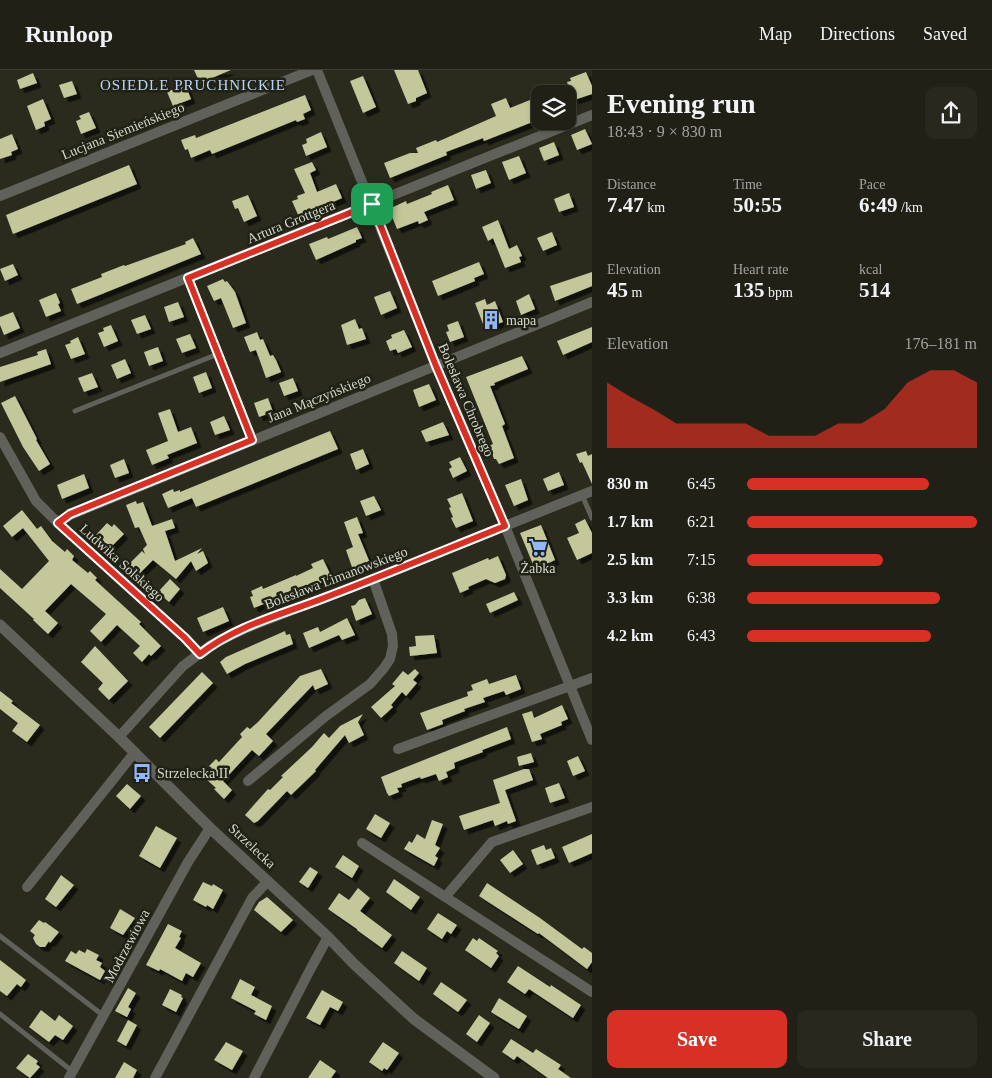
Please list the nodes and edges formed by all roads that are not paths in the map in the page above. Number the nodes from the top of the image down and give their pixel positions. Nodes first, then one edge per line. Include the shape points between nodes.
1 (312, 70) edge
2 (317, 70) edge
3 (592, 115) edge
4 (0, 196) edge
5 (372, 204) junction
6 (188, 278) junction
7 (592, 302) edge
8 (0, 353) edge
9 (218, 354) junction
10 (436, 366) junction
11 (75, 411) dead end
12 (0, 437) edge
13 (252, 440) junction
14 (587, 493) edge
15 (592, 518) edge
16 (58, 523) junction
17 (505, 526) junction
18 (373, 580) junction
19 (0, 625) edge
20 (200, 654) junction
21 (592, 678) edge
22 (570, 686) junction
23 (119, 737) junction
24 (592, 740) edge
25 (398, 749) dead end
26 (135, 752) junction
27 (248, 781) dead end
28 (592, 806) edge
29 (210, 828) junction
30 (362, 843) dead end
31 (268, 881) junction
32 (27, 887) dead end
33 (446, 896) junction
34 (0, 936) edge
35 (328, 937) junction
36 (592, 992) edge
37 (0, 1014) edge
38 (104, 1016) junction
39 (71, 1075) edge
40 (155, 1078) edge
41 (254, 1078) edge
42 (494, 1078) edge

1 - 4 street, Lucjana Siemieńskiego
2 - 5 street, Bolesława Chrobrego
3 - 5 street, Artura Grottgera
5 - 6 street, Artura Grottgera
5 - 10 street, Bolesława Chrobrego
6 - 8 street, Artura Grottgera
6 - 9 street
7 - 10 street, Jana Mączyńskiego
9 - 11 lane
9 - 13 street
10 - 13 street, Jana Mączyńskiego
10 - 17 street, Bolesława Chrobrego
12 - 16 street, Ludwika Solskiego via 36,501
13 - 16 street, Jana Mączyńskiego via 70,514
14 - 15 lane
14 - 17 street, Bolesława Limanowskiego
16 - 20 street, Ludwika Solskiego
17 - 18 street, Bolesława Limanowskiego
17 - 22 street, Bolesława Chrobrego
18 - 20 street, Bolesława Limanowskiego via 246,628
18 - 27 street via 392,634 393,646 384,668 370,684
19 - 23 street, Strzelecka
20 - 23 street, Bolesława Limanowskiego via 183,666
21 - 22 street
22 - 24 street, Bolesława Chrobrego
22 - 25 street
23 - 26 street, Strzelecka
26 - 29 street, Strzelecka
26 - 32 street
28 - 33 street via 492,842
29 - 31 street, Strzelecka
29 - 38 street, Modrzewiowa
30 - 33 street
31 - 35 street, Strzelecka
31 - 40 street via 252,898
33 - 36 street
34 - 38 lane
35 - 41 street
35 - 42 street, Strzelecka via 414,1019
37 - 39 lane
38 - 39 street, Modrzewiowa

